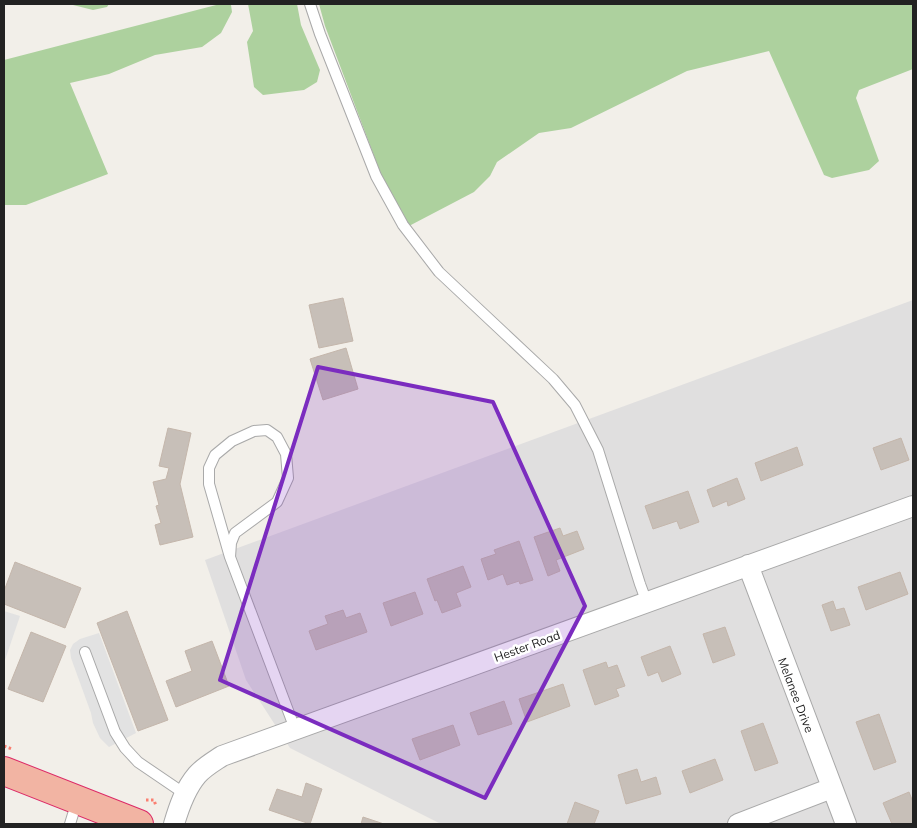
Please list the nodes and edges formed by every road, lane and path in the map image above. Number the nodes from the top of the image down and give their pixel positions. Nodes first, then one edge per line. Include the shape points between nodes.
1 (310, 4) edge
2 (913, 506) edge
3 (230, 557) junction
4 (748, 565) junction
5 (647, 602) junction
6 (85, 652) dead end
7 (295, 729) junction
8 (4, 771) edge
9 (832, 788) junction
10 (185, 794) junction
11 (154, 800) dead end
12 (73, 812) edge
13 (147, 815) edge
14 (174, 824) edge
15 (738, 824) edge
16 (846, 824) edge

1 - 5 lane via 376,176 403,225 439,272 553,379 576,405 598,450
2 - 4 street, Hester Road
3 - 3 lane via 235,533 277,502 288,478 286,454 277,437 267,430 254,431 232,441 215,455 209,468 208,484
3 - 7 lane
4 - 5 street, Hester Road
4 - 9 street, Melanee Drive
5 - 7 street, Hester Road
6 - 10 lane via 124,748 138,762
7 - 10 street, Hester Road via 222,756 197,775
8 - 12 highway
9 - 15 street
9 - 16 street, Melanee Drive
10 - 14 street, Hester Road
11 - 13 path
12 - 13 highway

